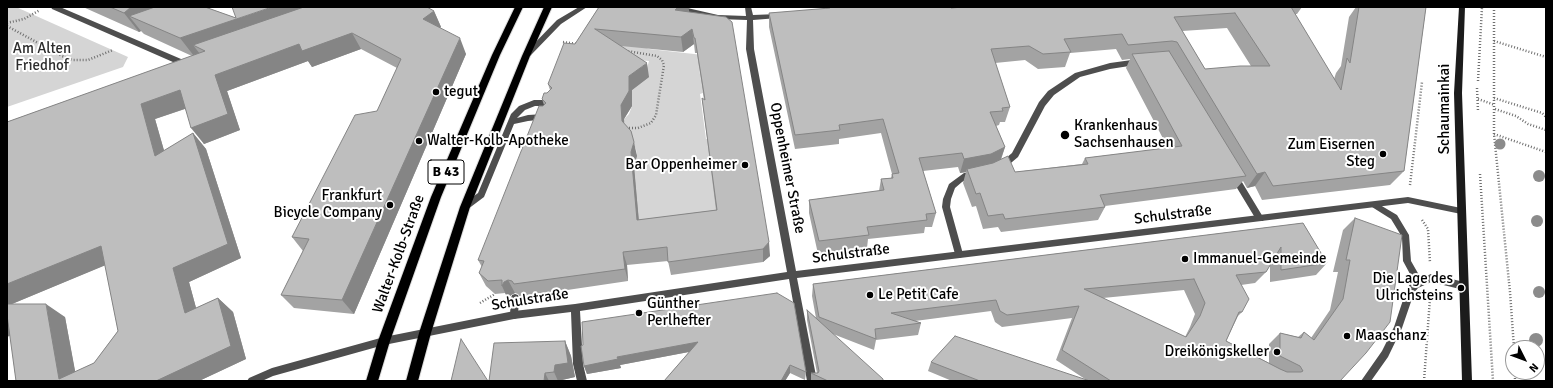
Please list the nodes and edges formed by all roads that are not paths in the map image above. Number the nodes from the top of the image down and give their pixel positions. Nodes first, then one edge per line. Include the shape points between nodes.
1 (54, 7) edge
2 (519, 7) edge
3 (548, 7) edge
4 (584, 7) edge
5 (672, 7) edge
6 (748, 7) edge
7 (1462, 7) edge
8 (789, 16) edge
9 (750, 18) junction
10 (526, 56) junction
11 (1149, 61) edge
12 (170, 69) edge
13 (551, 103) edge
14 (545, 117) edge
15 (512, 122) junction
16 (1230, 168) edge
17 (993, 170) edge
18 (981, 173) edge
19 (1375, 205) junction
20 (465, 207) junction
21 (1461, 211) junction
22 (1260, 219) junction
23 (959, 254) junction
24 (793, 275) junction
25 (1419, 282) junction
26 (1464, 286) junction
27 (516, 298) edge
28 (575, 308) junction
29 (514, 315) junction
30 (425, 333) junction
31 (384, 340) junction
32 (252, 381) edge
33 (372, 381) edge
34 (412, 381) edge
35 (582, 381) edge
36 (812, 381) edge
37 (1366, 381) edge
38 (1467, 381) edge

1 - 12 street via 189,63
2 - 31 main road, Walter-Kolb-Straße / B 43 via 436,197
3 - 10 main road
4 - 10 street via 559,22
5 - 9 street via 718,17
6 - 9 street, Oppenheimer Straße
7 - 21 main road, Schaumainkai via 1458,93
8 - 9 street
9 - 24 street, Oppenheimer Straße via 750,49
10 - 20 main road
11 - 17 street via 1110,66 1078,75 1050,93 1015,155
13 - 15 street via 534,103 522,108
14 - 15 street
15 - 20 street via 481,195
16 - 22 street
18 - 23 street via 958,180 952,186 947,199 946,207
19 - 21 street, Schulstraße via 1408,200
19 - 22 street, Schulstraße
19 - 25 street via 1394,217 1406,237 1407,261
20 - 30 main road
21 - 26 main road, Schaumainkai
22 - 23 street, Schulstraße
23 - 24 street, Schulstraße
24 - 28 street, Schulstraße
24 - 36 street, Oppenheimer Straße
25 - 26 street via 1431,278
25 - 37 street via 1410,291 1398,328 1385,354
26 - 38 main road, Schaumainkai
27 - 29 street
28 - 29 street, Schulstraße
28 - 35 street via 578,364
29 - 30 street, Schulstraße
30 - 31 street, Schulstraße
30 - 34 main road
31 - 32 street, Schulstraße via 272,372
31 - 33 main road, Walter-Kolb-Straße / B 43

